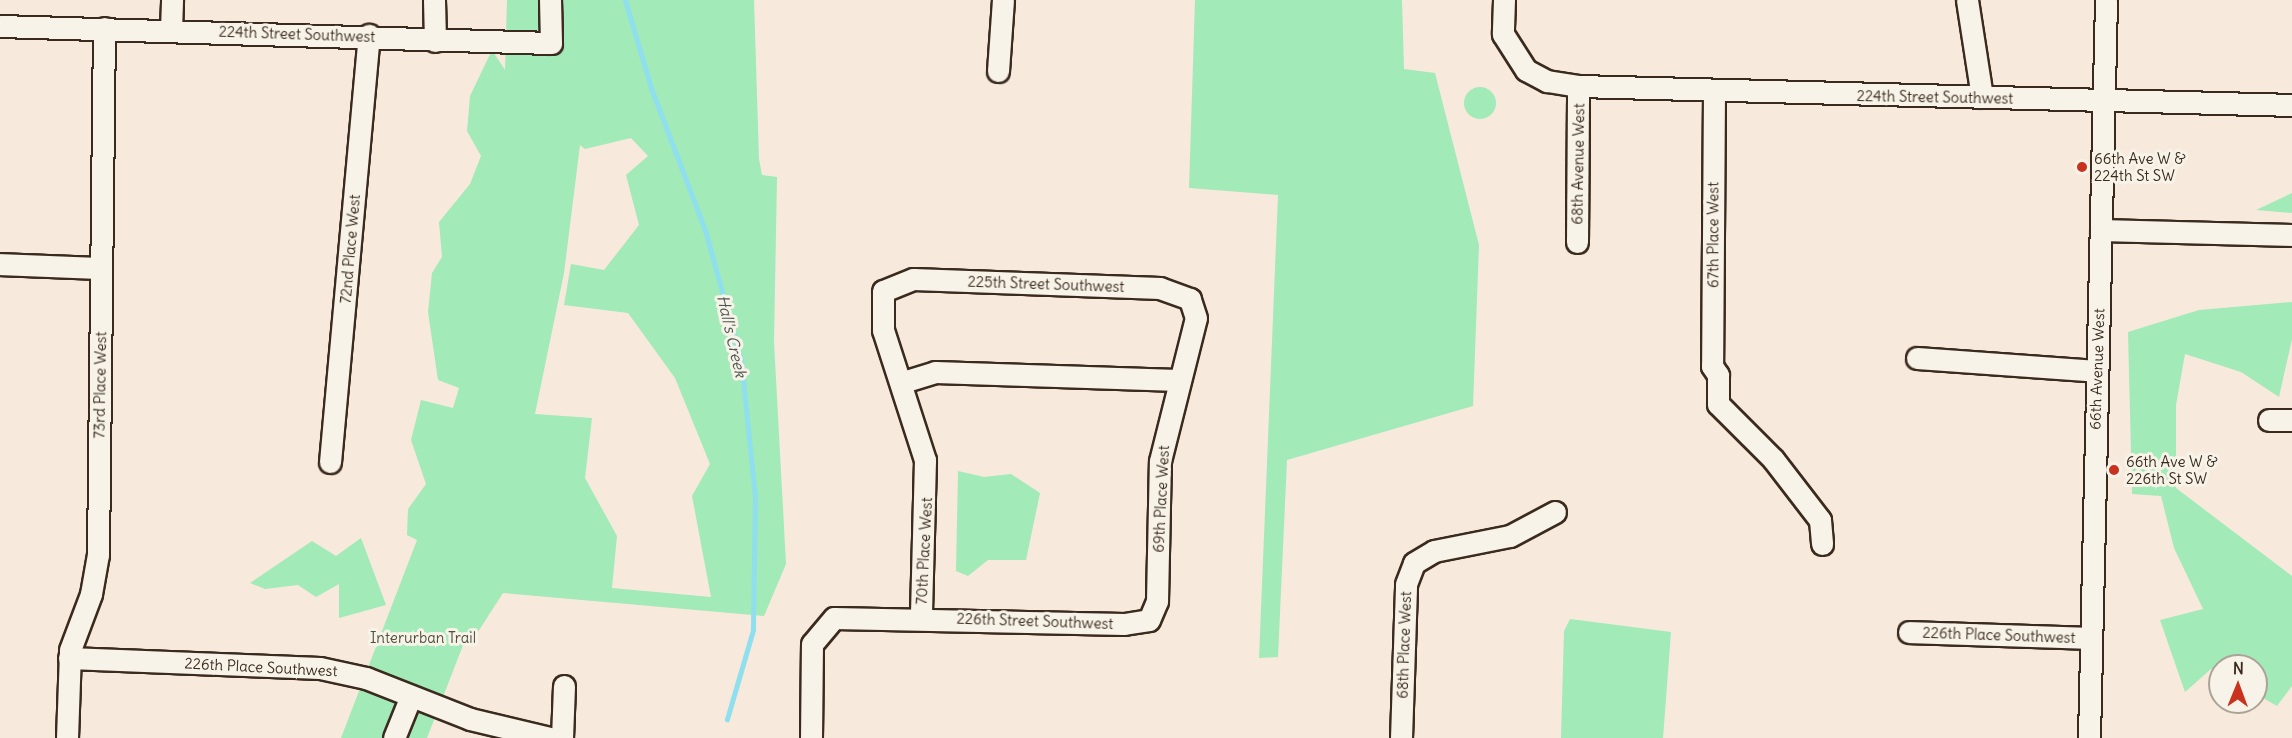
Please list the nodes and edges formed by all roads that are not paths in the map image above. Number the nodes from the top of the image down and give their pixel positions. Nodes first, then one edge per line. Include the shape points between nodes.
1 (172, 0) edge
2 (434, 0) edge
3 (550, 0) edge
4 (1003, 0) edge
5 (1504, 0) edge
6 (1967, 0) edge
7 (2106, 0) edge
8 (0, 26) edge
9 (104, 28) junction
10 (171, 30) junction
11 (369, 35) junction
12 (435, 41) junction
13 (998, 71) dead end
14 (1578, 86) junction
15 (1714, 93) junction
16 (1982, 97) junction
17 (2104, 100) junction
18 (2292, 105) edge
19 (2101, 230) junction
20 (2292, 235) edge
21 (1577, 242) dead end
22 (0, 264) edge
23 (101, 268) junction
24 (891, 284) joint
25 (1194, 308) joint
26 (1917, 358) dead end
27 (2097, 371) junction
28 (1178, 380) junction
29 (903, 382) junction
30 (2269, 420) dead end
31 (2292, 420) edge
32 (330, 462) dead end
33 (1555, 512) dead end
34 (1822, 544) dead end
35 (921, 617) junction
36 (1149, 620) joint
37 (1909, 632) dead end
38 (2090, 638) junction
39 (69, 658) junction
40 (564, 686) dead end
41 (411, 696) junction
42 (67, 738) edge
43 (394, 738) edge
44 (550, 738) edge
45 (562, 738) edge
46 (811, 738) edge
47 (1401, 738) edge
48 (2089, 738) edge

1 - 10 street
2 - 12 street
3 - 12 street, 224th Street Southwest via 551,43
4 - 13 street
5 - 14 street via 1503,34 1526,70 1547,81
6 - 16 street
7 - 17 street, 66th Avenue West
8 - 9 street, 224th Street Southwest
9 - 10 street, 224th Street Southwest
9 - 23 street, 73rd Place West
10 - 11 street, 224th Street Southwest
11 - 12 street, 224th Street Southwest
11 - 32 street, 72nd Place West
14 - 15 street, 224th Street Southwest
14 - 21 street, 68th Avenue West
15 - 16 street, 224th Street Southwest
15 - 34 street, 67th Place West via 1712,366 1718,375 1718,404 1773,459 1820,520
16 - 17 street, 224th Street Southwest
17 - 18 street, 224th Street Southwest
17 - 19 street, 66th Avenue West
19 - 20 street
19 - 27 street, 66th Avenue West
22 - 23 street
23 - 39 street, 73rd Place West via 97,570
24 - 25 street, 225th Street Southwest via 913,279 1160,288 1182,293
24 - 29 street, 70th Place West via 879,308 890,356
25 - 28 street, 69th Place West
26 - 27 street
27 - 38 street, 66th Avenue West
28 - 29 street via 935,372
28 - 36 street, 69th Place West via 1160,461 1157,601
29 - 35 street, 70th Place West via 925,460
30 - 31 street
33 - 47 street, 68th Place West via 1510,536 1434,551 1414,563 1406,584
35 - 36 street, 226th Street Southwest via 1124,624
35 - 46 street, 70th Place West via 852,615 834,618 822,628 812,644
37 - 38 street, 226th Place Southwest
38 - 48 street, 66th Avenue West
39 - 41 street, 226th Place Southwest via 320,668
39 - 42 street, 73rd Place West
40 - 45 street
41 - 43 street
41 - 44 street, 226th Place Southwest via 490,725

